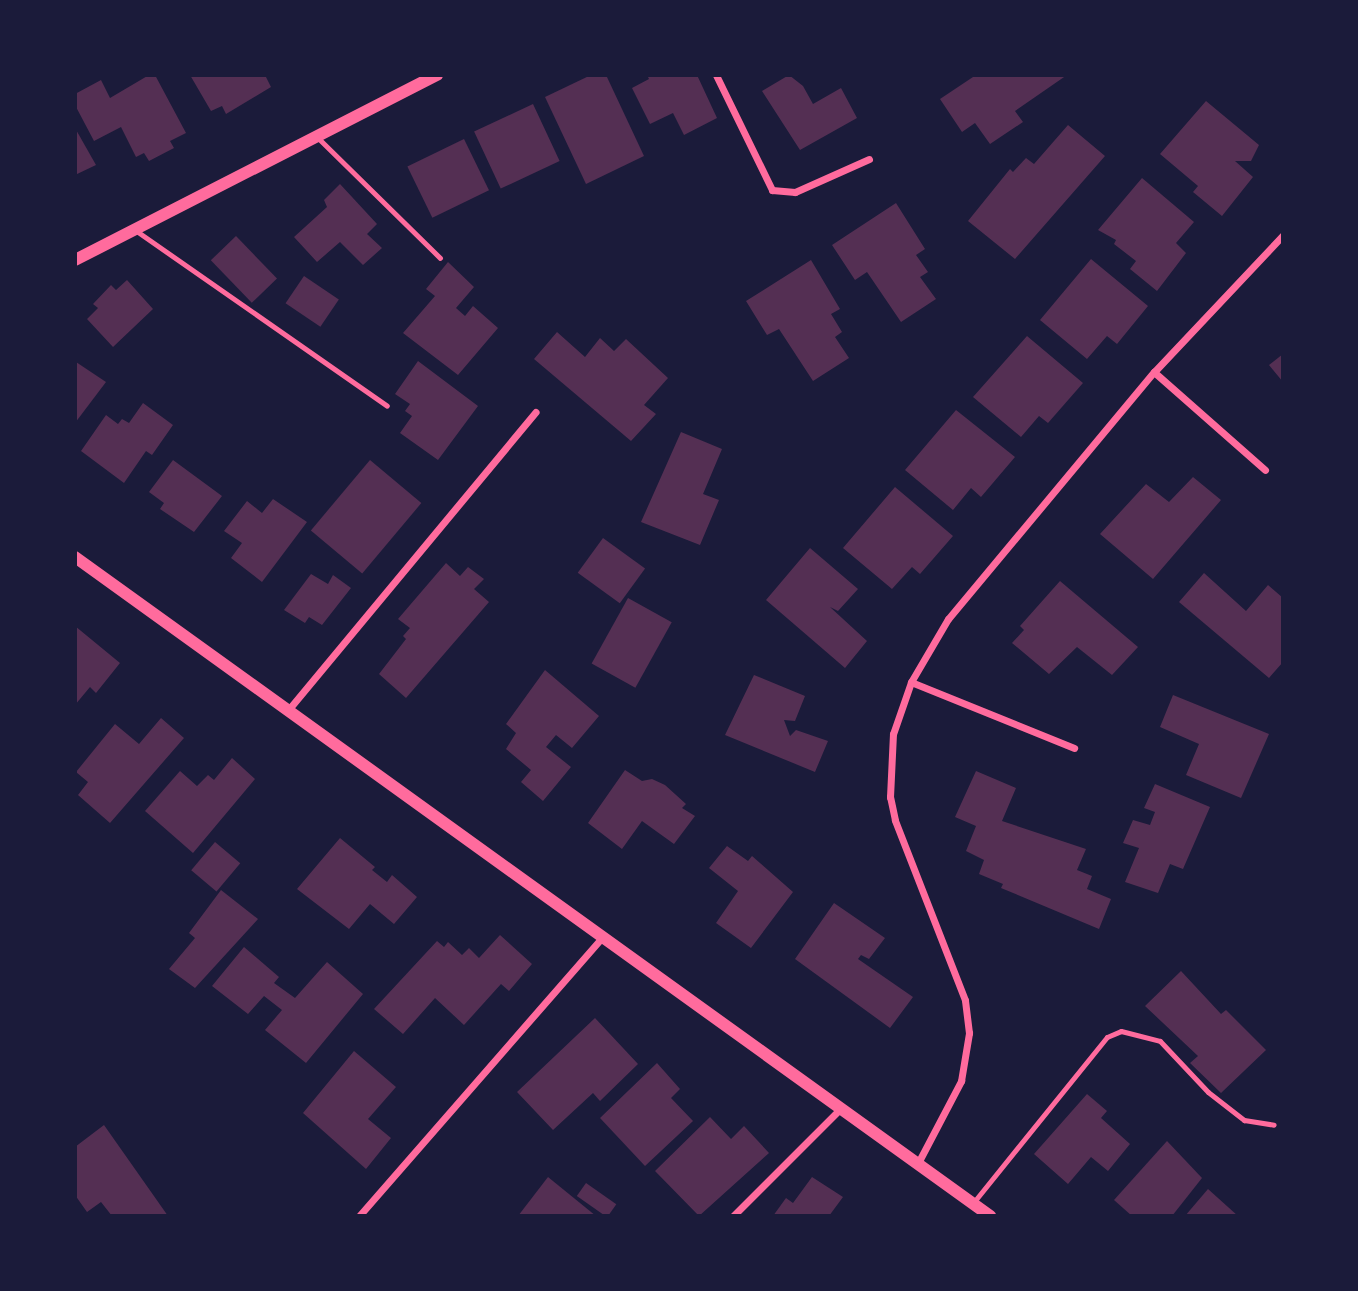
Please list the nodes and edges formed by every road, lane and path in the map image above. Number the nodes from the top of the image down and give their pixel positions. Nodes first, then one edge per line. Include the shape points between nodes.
1 (438, 75) edge
2 (716, 75) edge
3 (318, 138) junction
4 (869, 159) dead end
5 (135, 230) junction
6 (1283, 235) edge
7 (440, 258) dead end
8 (75, 261) edge
9 (1154, 372) junction
10 (387, 406) dead end
11 (536, 412) dead end
12 (1265, 470) dead end
13 (75, 557) edge
14 (911, 682) junction
15 (289, 709) junction
16 (1074, 748) dead end
17 (603, 936) junction
18 (841, 1110) junction
19 (1274, 1125) dead end
20 (918, 1163) junction
21 (973, 1203) junction
22 (359, 1216) edge
23 (733, 1216) edge
24 (990, 1216) edge

1 - 3 street
2 - 4 street via 772,190 795,192
3 - 5 street
3 - 7 lane
5 - 8 street
5 - 10 lane
6 - 9 street
9 - 12 street
9 - 14 street via 947,619
11 - 15 street
13 - 15 street
14 - 16 street
14 - 20 street via 893,734 890,797 965,1000 969,1033 961,1081
15 - 17 street
17 - 18 street
17 - 22 street
18 - 20 street
18 - 23 street
19 - 21 lane via 1244,1120 1208,1092 1160,1041 1121,1031 1107,1037
20 - 21 street
21 - 24 street

